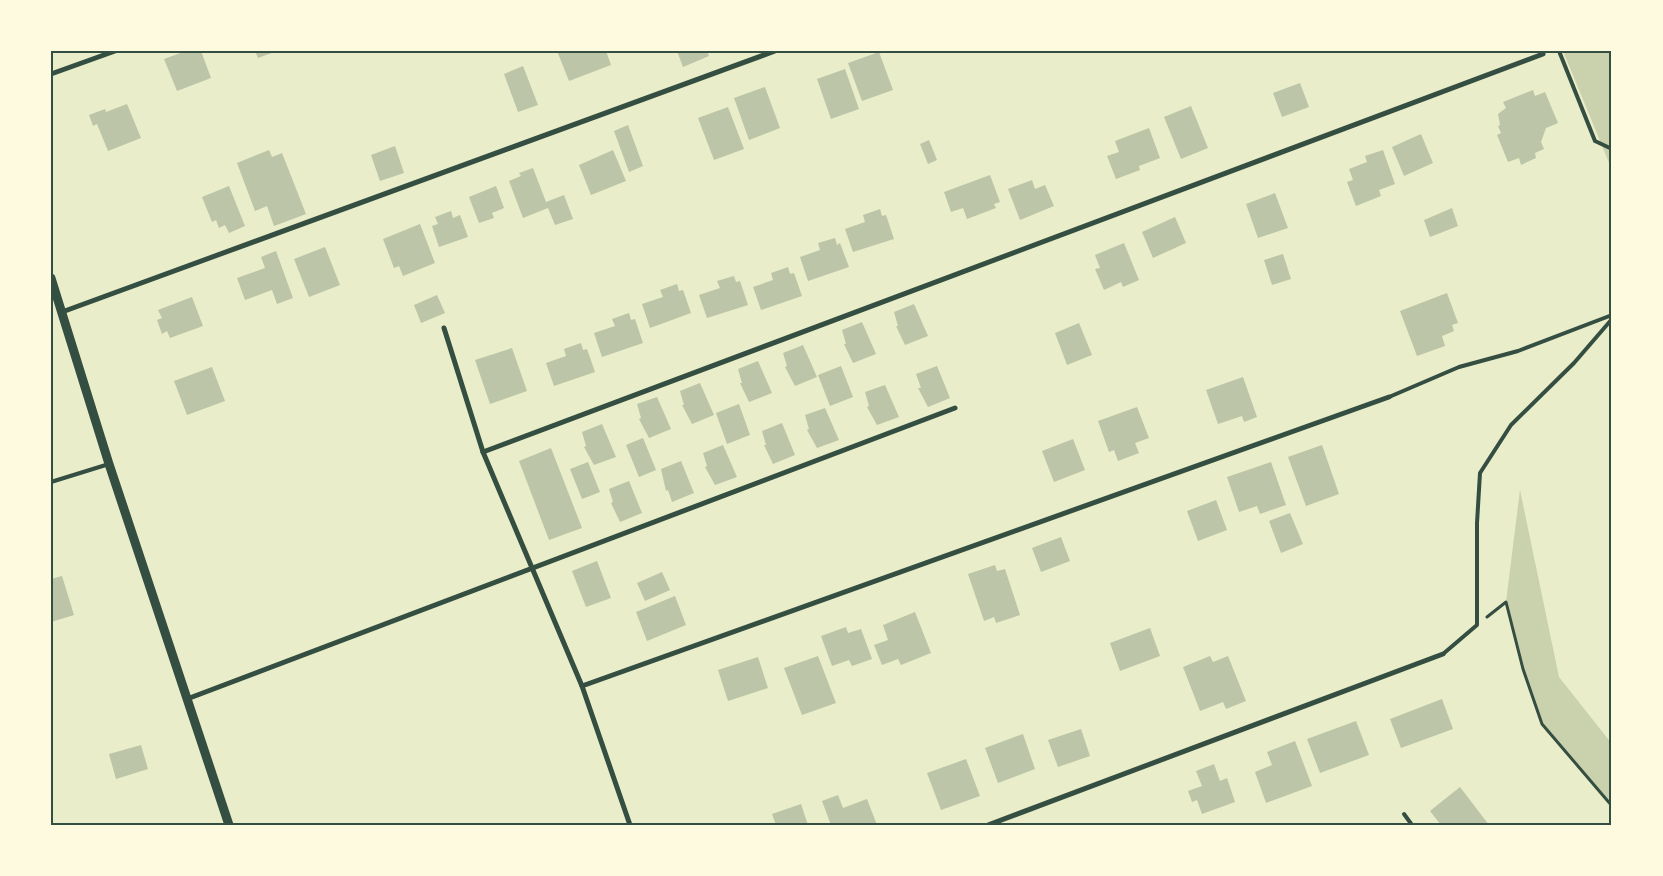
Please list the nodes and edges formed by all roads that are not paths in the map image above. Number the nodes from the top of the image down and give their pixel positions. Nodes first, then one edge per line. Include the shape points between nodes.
1 (115, 51) edge
2 (776, 51) edge
3 (1559, 51) edge
4 (1543, 54) dead end
5 (51, 74) edge
6 (1612, 149) edge
7 (51, 278) edge
8 (62, 312) junction
9 (1612, 315) edge
10 (1612, 319) edge
11 (444, 328) dead end
12 (1389, 398) joint
13 (955, 408) dead end
14 (483, 452) junction
15 (109, 464) junction
16 (51, 482) edge
17 (534, 567) junction
18 (1443, 654) joint
19 (582, 686) junction
20 (187, 699) junction
21 (1404, 814) dead end
22 (229, 825) edge
23 (630, 825) edge
24 (988, 825) edge
25 (1412, 825) edge

1 - 5 street
2 - 8 street
3 - 6 lane via 1595,141
4 - 14 street
7 - 8 street
8 - 15 street
9 - 12 lane via 1518,351 1459,366
10 - 18 lane via 1574,363 1511,425 1480,473 1477,625
11 - 14 street
12 - 19 street
13 - 17 street
14 - 17 street
15 - 16 lane
15 - 20 street
17 - 19 street
17 - 20 street
18 - 24 street
19 - 23 street
20 - 22 street
21 - 25 lane

